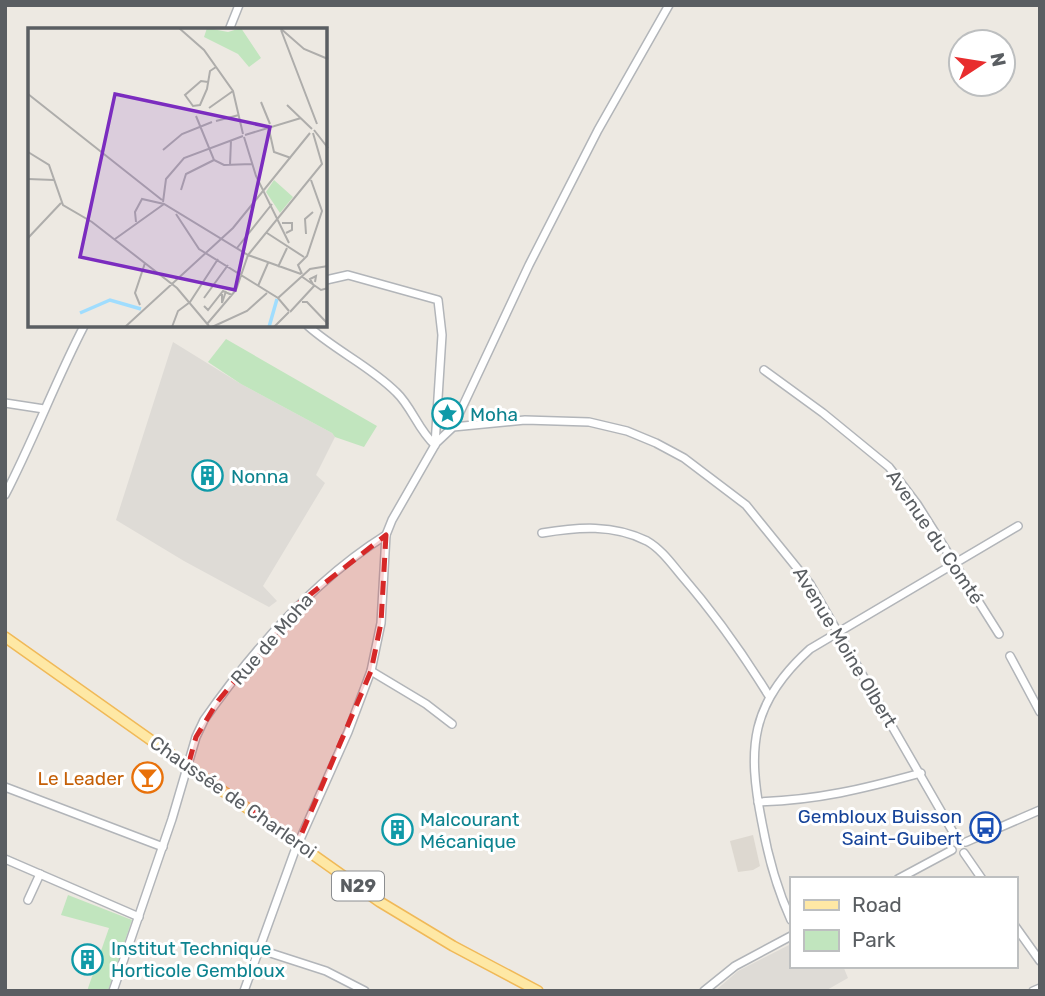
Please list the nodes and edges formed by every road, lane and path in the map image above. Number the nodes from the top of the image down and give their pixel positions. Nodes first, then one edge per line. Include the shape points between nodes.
1 (239, 5) edge
2 (669, 5) edge
3 (230, 28) edge
4 (327, 280) edge
5 (84, 327) edge
6 (309, 327) edge
7 (764, 370) dead end
8 (5, 403) edge
9 (44, 409) junction
10 (453, 427) junction
11 (435, 445) junction
12 (5, 495) edge
13 (1018, 526) dead end
14 (542, 533) dead end
15 (386, 535) junction
16 (954, 565) junction
17 (839, 633) junction
18 (999, 634) dead end
19 (5, 637) edge
20 (1010, 656) dead end
21 (371, 671) junction
22 (769, 696) junction
23 (1040, 712) edge
24 (452, 724) dead end
25 (188, 766) junction
26 (921, 773) junction
27 (5, 787) edge
28 (758, 802) junction
29 (1040, 810) edge
30 (957, 839) junction
31 (298, 842) junction
32 (966, 842) junction
33 (163, 847) junction
34 (952, 850) junction
35 (964, 853) junction
36 (5, 859) edge
37 (40, 874) junction
38 (902, 877) edge
39 (981, 877) edge
40 (28, 900) dead end
41 (139, 917) junction
42 (790, 917) edge
43 (1017, 929) edge
44 (790, 937) edge
45 (258, 949) junction
46 (1040, 961) edge
47 (1040, 988) edge
48 (113, 991) edge
49 (244, 991) edge
50 (365, 991) edge
51 (538, 991) edge
52 (704, 991) edge
53 (1033, 991) edge

1 - 3 street
2 - 10 street via 598,130
4 - 11 street via 348,275 438,300 442,335
5 - 9 street
6 - 11 street via 399,394
7 - 16 street, Avenue du Comté via 889,467
8 - 9 street
9 - 12 street via 34,440
10 - 11 street
10 - 17 street, Avenue Moine Olbert via 525,420 589,422 656,443 684,458 746,506 810,584
11 - 15 street
13 - 16 street
14 - 22 street via 605,528 649,542 696,592
15 - 21 street via 381,623
15 - 25 street, Rue de Moha via 298,604 204,720
16 - 17 street
16 - 18 street, Avenue du Comté
17 - 22 street via 810,649
17 - 26 street, Avenue Moine Olbert
19 - 25 main road, Chaussée de Charleroi / N29
20 - 23 street
21 - 24 street
21 - 31 street
22 - 28 street via 755,736
25 - 31 main road, Chaussée de Charleroi / N29
25 - 33 street, Rue de Moha
26 - 28 street via 843,794
26 - 30 street, Avenue Moine Olbert
27 - 33 street
28 - 42 street via 772,869
29 - 32 street
30 - 32 street
30 - 34 street
31 - 45 street
31 - 51 main road, Chaussée de Charleroi / N29 via 380,902
32 - 35 street
33 - 41 street, Rue de Moha
34 - 35 street
34 - 38 street
35 - 39 street
36 - 37 street
37 - 40 street
37 - 41 street
41 - 48 street, Rue de Moha
43 - 46 street
44 - 52 street via 735,966
45 - 49 street
45 - 50 street via 326,971
47 - 53 street

